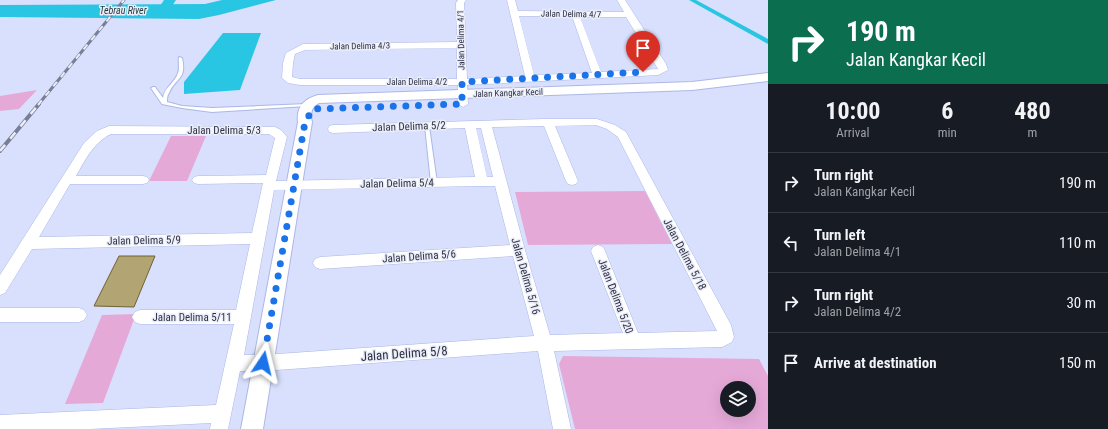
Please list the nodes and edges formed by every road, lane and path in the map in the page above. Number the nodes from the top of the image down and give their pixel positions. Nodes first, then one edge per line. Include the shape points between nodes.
1 (461, 0) edge
2 (511, 0) edge
3 (621, 0) edge
4 (514, 13) junction
5 (575, 14) junction
6 (629, 15) junction
7 (460, 45) junction
8 (180, 58) dead end
9 (597, 74) junction
10 (768, 77) edge
11 (530, 78) junction
12 (768, 80) edge
13 (291, 81) joint
14 (462, 82) junction
15 (153, 88) dead end
16 (462, 99) junction
17 (164, 103) junction
18 (306, 113) junction
19 (548, 122) junction
20 (470, 124) junction
21 (486, 124) junction
22 (427, 126) junction
23 (332, 129) dead end
24 (69, 180) junction
25 (143, 180) dead end
26 (198, 180) dead end
27 (500, 181) junction
28 (572, 181) dead end
29 (482, 182) junction
30 (269, 183) junction
31 (434, 183) junction
32 (294, 185) junction
33 (259, 238) junction
34 (29, 243) junction
35 (518, 250) junction
36 (598, 251) dead end
37 (320, 262) dead end
38 (0, 288) edge
39 (0, 315) edge
40 (79, 315) dead end
41 (140, 317) dead end
42 (243, 317) junction
43 (634, 342) junction
44 (544, 343) junction
45 (234, 363) junction
46 (263, 363) junction
47 (221, 422) edge
48 (0, 424) edge
49 (252, 429) edge
50 (562, 429) edge

1 - 7 street, Jalan Delima 4/1
2 - 4 street
3 - 6 street
4 - 5 street, Jalan Delima 4/7
4 - 11 street
5 - 6 street, Jalan Delima 4/7
5 - 9 street
6 - 9 street, Jalan Delima 4/2 via 663,70
7 - 13 street, Jalan Delima 4/3 via 303,47 291,53 286,72 287,78
7 - 14 street, Jalan Delima 4/1
8 - 17 lane via 182,66 179,76 166,93
9 - 11 street, Jalan Delima 4/2
10 - 16 street, Jalan Kangkar Kecil via 692,86
11 - 14 street, Jalan Delima 4/2
12 - 16 street, Jalan Kangkar Kecil via 692,95
13 - 14 street, Jalan Delima 4/2
14 - 16 street, Jalan Delima 4/1
15 - 17 lane
16 - 18 street, Jalan Kangkar Kecil via 315,108
17 - 18 lane via 212,110
18 - 32 street
19 - 21 street, Jalan Delima 5/18
19 - 28 street
19 - 43 street, Jalan Delima 5/18 via 597,122 611,127 622,135 725,330 726,337
20 - 21 street, Jalan Delima 5/2
20 - 22 street, Jalan Delima 5/2
20 - 29 street
21 - 27 street, Jalan Delima 5/16
22 - 23 street, Jalan Delima 5/2
22 - 31 lane
24 - 25 street
24 - 30 street, Jalan Delima 5/3 via 88,146 100,134 109,130 271,130 281,137
24 - 34 street, Jalan Delima 5/3
26 - 30 street, Jalan Delima 5/4
27 - 29 street, Jalan Delima 5/4
27 - 35 street, Jalan Delima 5/16
29 - 31 street, Jalan Delima 5/4
30 - 32 street, Jalan Delima 5/4
30 - 33 street, Jalan Delima 5/3
31 - 32 street, Jalan Delima 5/4
32 - 46 street
33 - 34 street, Jalan Delima 5/9
33 - 42 street, Jalan Delima 5/3
34 - 38 street, Jalan Delima 5/3
35 - 37 street, Jalan Delima 5/6
35 - 44 street, Jalan Delima 5/16
36 - 43 street, Jalan Delima 5/20
39 - 40 street
41 - 42 street, Jalan Delima 5/11
42 - 45 street, Jalan Delima 5/3
43 - 44 street, Jalan Delima 5/18
44 - 46 street, Jalan Delima 5/8
44 - 50 street, Jalan Delima 5/16
45 - 46 street, Jalan Delima 5/8
45 - 47 street, Jalan Delima 5/3
46 - 49 street
47 - 48 street

